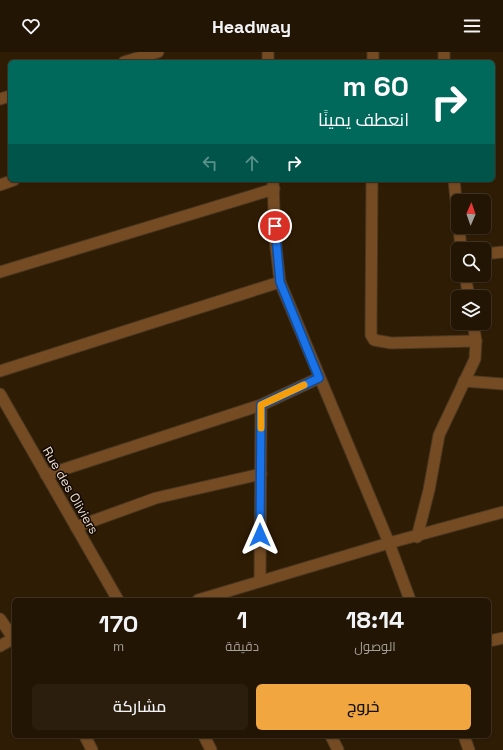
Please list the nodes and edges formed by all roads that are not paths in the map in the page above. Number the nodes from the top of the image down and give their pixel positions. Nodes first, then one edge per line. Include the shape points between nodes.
1 (158, 52) edge
2 (131, 60) edge
3 (372, 182) edge
4 (454, 182) edge
5 (274, 184) edge
6 (455, 194) edge
7 (503, 252) edge
8 (491, 253) edge
9 (0, 272) edge
10 (280, 282) junction
11 (474, 330) edge
12 (476, 342) junction
13 (0, 370) edge
14 (319, 378) junction
15 (464, 381) junction
16 (503, 384) edge
17 (0, 394) edge
18 (261, 405) junction
19 (261, 474) junction
20 (46, 475) junction
21 (502, 515) edge
22 (76, 527) junction
23 (417, 536) junction
24 (389, 543) junction
25 (260, 581) junction
26 (117, 598) edge
27 (205, 598) edge
28 (409, 598) edge
29 (0, 619) edge
30 (12, 635) edge
31 (503, 638) edge
32 (12, 639) edge
33 (491, 641) edge
34 (0, 646) edge
35 (86, 738) edge
36 (205, 738) edge
37 (332, 738) edge
38 (465, 738) edge
39 (92, 750) edge
40 (211, 750) edge
41 (338, 750) edge
42 (469, 750) edge

1 - 2 street
3 - 12 street via 370,327 374,340
4 - 6 street
5 - 9 street
5 - 10 street via 275,239
7 - 8 street
10 - 13 street
10 - 14 street
11 - 12 street
12 - 15 street via 474,359
14 - 18 street
14 - 24 street
15 - 16 street
15 - 23 street via 439,435
17 - 20 street, Rue des Oliviers
18 - 19 street
18 - 20 street
19 - 22 street via 156,498
19 - 25 street
20 - 22 street, Rue des Oliviers
21 - 23 street
22 - 26 street, Rue des Oliviers
23 - 24 street
24 - 25 street
24 - 28 street
25 - 27 street
29 - 30 street
31 - 33 street
32 - 34 street
35 - 39 street
36 - 40 street
37 - 41 street
38 - 42 street

